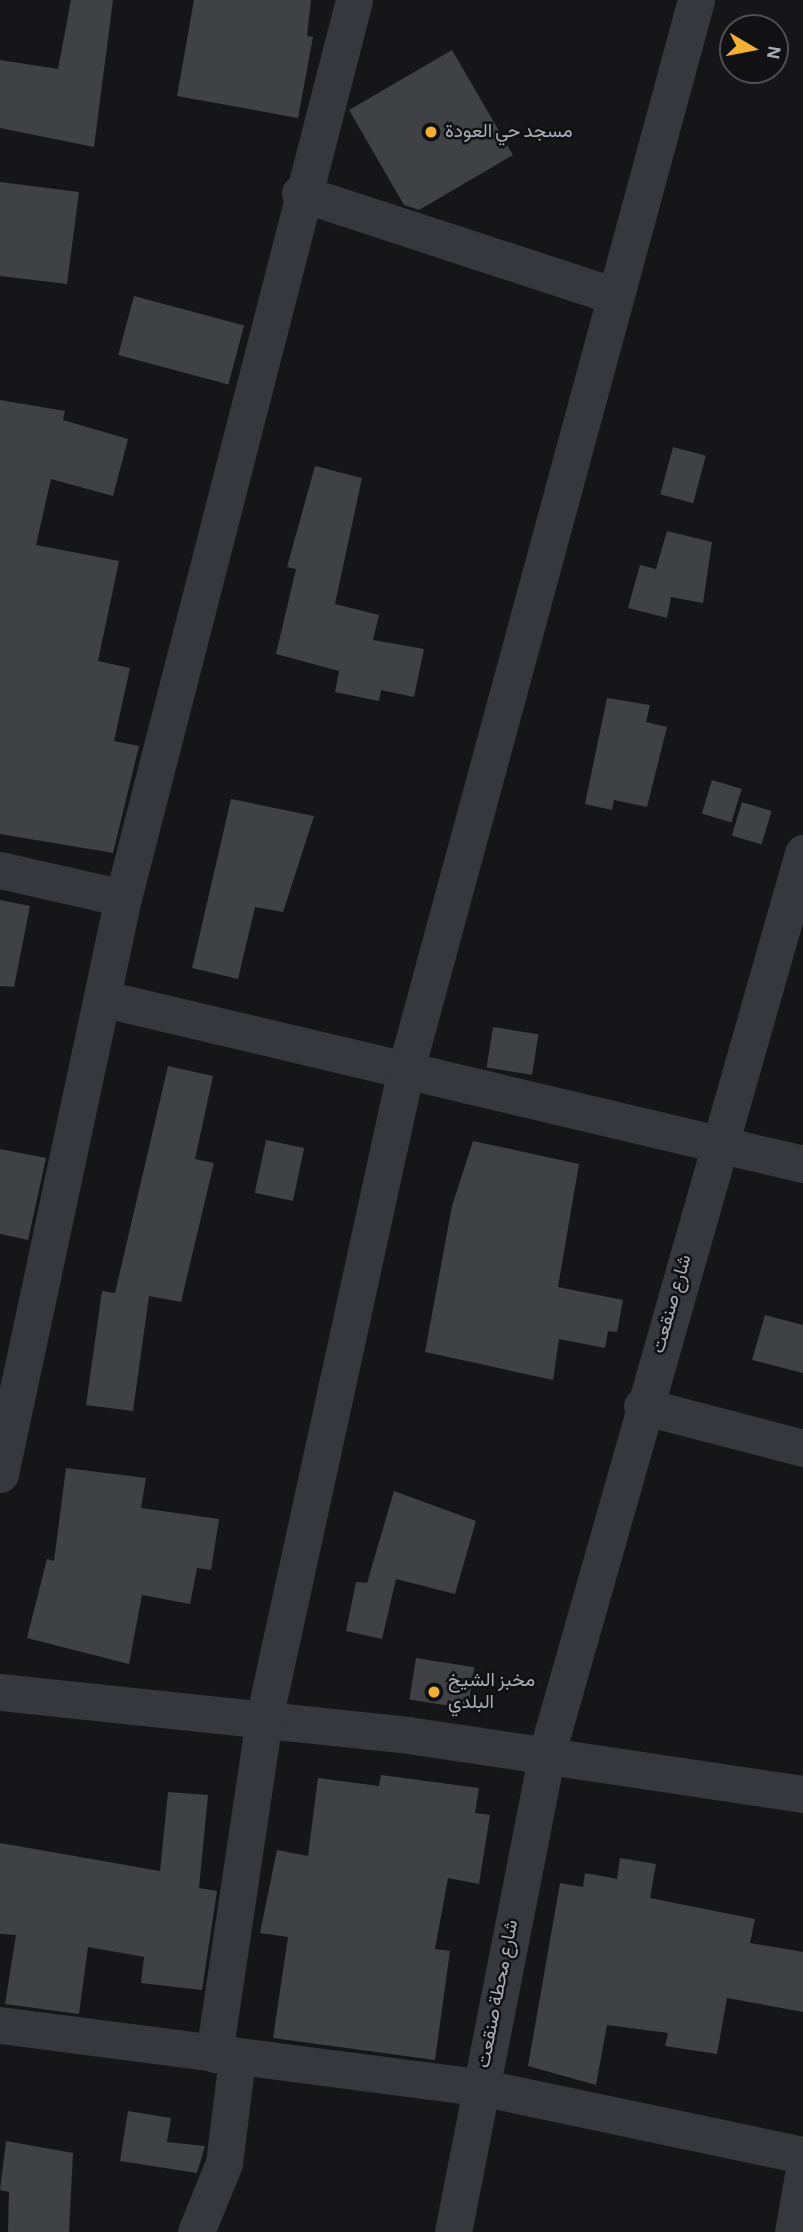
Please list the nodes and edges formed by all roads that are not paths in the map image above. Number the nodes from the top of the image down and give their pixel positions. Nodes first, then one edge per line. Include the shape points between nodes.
1 (354, 0) edge
2 (696, 0) edge
3 (300, 193) junction
4 (612, 295) junction
5 (803, 853) edge
6 (0, 870) edge
7 (123, 898) junction
8 (105, 999) junction
9 (406, 1069) junction
10 (719, 1144) junction
11 (803, 1164) edge
12 (11, 1375) edge
13 (642, 1406) junction
14 (803, 1448) edge
15 (0, 1474) edge
16 (0, 1692) edge
17 (264, 1719) junction
18 (546, 1756) junction
19 (803, 1794) edge
20 (0, 2025) edge
21 (226, 2056) junction
22 (480, 2087) junction
23 (803, 2155) edge
24 (803, 2175) edge
25 (196, 2232) edge
26 (453, 2232) edge
27 (793, 2232) edge

1 - 3 street
2 - 4 street
3 - 4 street
3 - 7 street
4 - 9 street
5 - 10 street, شارع صنقعت
6 - 7 street
7 - 8 street
8 - 9 street
8 - 12 street
9 - 10 street
9 - 17 street
10 - 11 street
10 - 13 street, شارع صنقعت
12 - 15 street
13 - 14 street
13 - 18 street, شارع صنقعت
16 - 17 street
17 - 18 street
17 - 21 street
18 - 19 street
18 - 22 street, شارع محطة صنقعت
20 - 21 street
21 - 22 street
21 - 25 street via 224,2163
22 - 23 street
22 - 26 street, شارع محطة صنقعت
24 - 27 street

